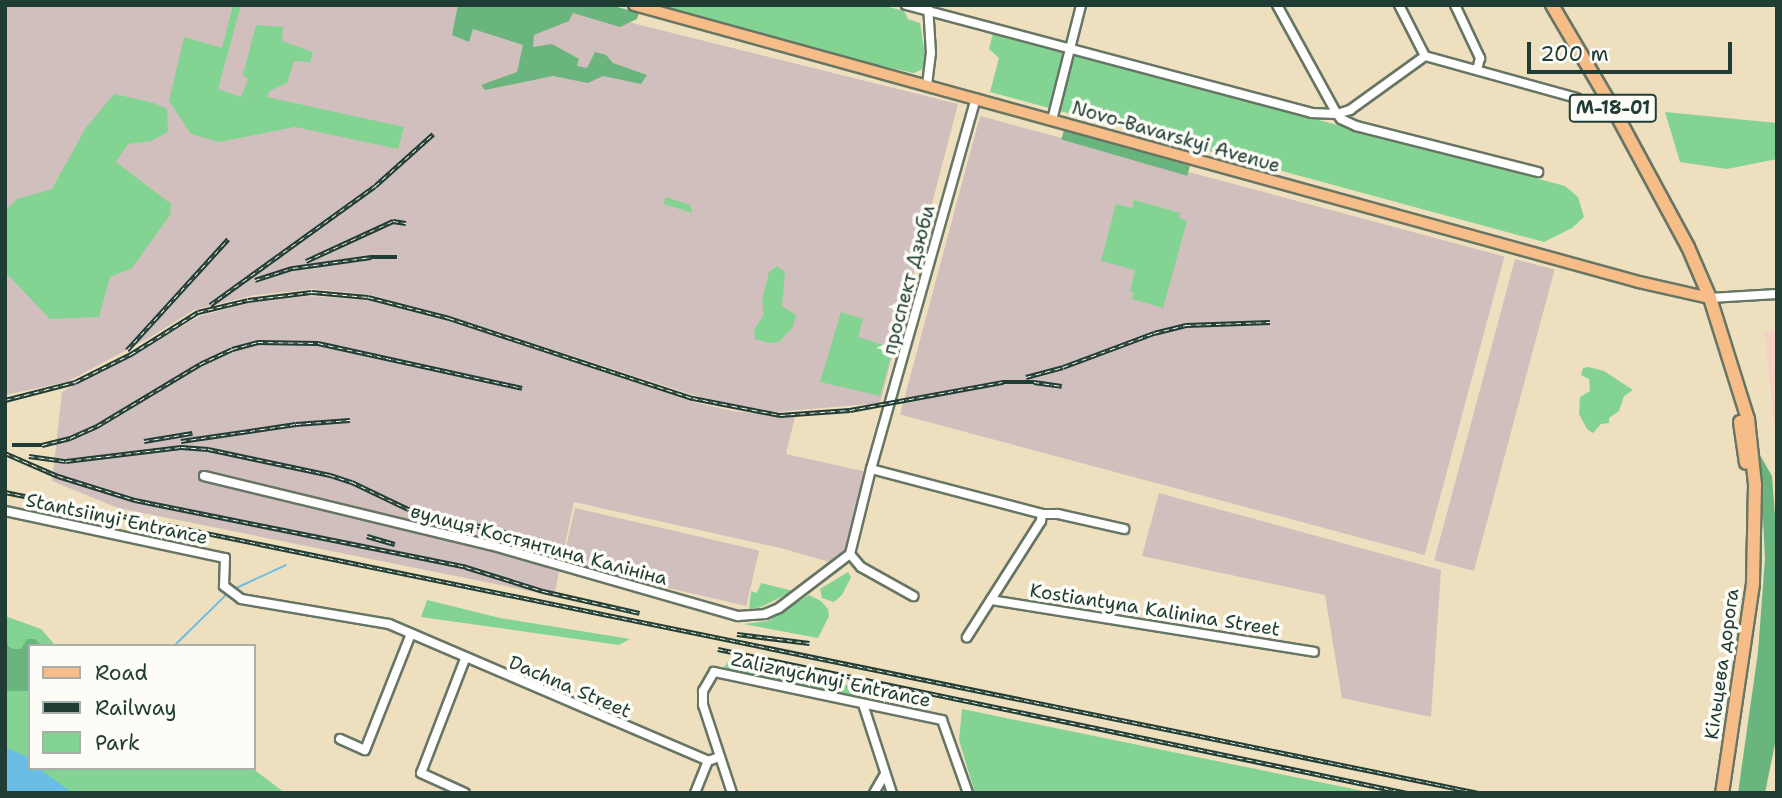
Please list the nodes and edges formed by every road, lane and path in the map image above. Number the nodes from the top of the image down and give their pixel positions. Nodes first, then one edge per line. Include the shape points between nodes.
1 (634, 5) edge
2 (905, 5) edge
3 (1081, 5) edge
4 (1277, 5) edge
5 (1455, 5) edge
6 (1552, 5) edge
7 (1401, 6) edge
8 (928, 8) edge
9 (1069, 49) junction
10 (1425, 56) junction
11 (1477, 70) junction
12 (926, 85) junction
13 (1576, 97) dead end
14 (976, 99) junction
15 (1337, 114) junction
16 (1052, 120) junction
17 (1538, 172) dead end
18 (1777, 294) edge
19 (1710, 298) junction
20 (871, 469) junction
21 (204, 477) dead end
22 (5, 511) edge
23 (1042, 514) junction
24 (1124, 529) dead end
25 (850, 554) junction
26 (229, 591) joint
27 (913, 596) dead end
28 (992, 600) junction
29 (411, 634) junction
30 (967, 637) dead end
31 (1314, 652) dead end
32 (465, 659) junction
33 (863, 704) junction
34 (340, 739) dead end
35 (719, 757) junction
36 (708, 761) junction
37 (886, 774) junction
38 (465, 793) edge
39 (695, 793) edge
40 (732, 793) edge
41 (874, 793) edge
42 (892, 793) edge
43 (968, 793) edge
44 (1722, 793) edge

1 - 12 main road, Novo-Bavarskyi Avenue
2 - 8 street
3 - 9 street
4 - 15 street
5 - 11 street via 1480,58
6 - 19 highway, Кільцева дорога / М-18-01 via 1688,247
7 - 10 street
8 - 9 street
8 - 12 street via 931,53
9 - 15 street via 1311,113
9 - 16 street
10 - 11 street
10 - 15 street via 1350,110
11 - 13 street
12 - 14 main road, Novo-Bavarskyi Avenue
14 - 16 main road, Novo-Bavarskyi Avenue
14 - 20 street, проспект Дзюби
15 - 17 street via 1356,126
16 - 19 main road, Novo-Bavarskyi Avenue
18 - 19 street
19 - 44 highway, Кільцева дорога / М-18-01 via 1741,394 1752,442 1756,496 1753,584
20 - 23 street
20 - 25 street
21 - 25 street, вулиця Костянтина Калініна via 490,545 738,616 779,608
22 - 26 street, Stantsiinyi Entrance via 225,558 222,575
23 - 24 street
23 - 28 street, Kostiantyna Kalinina Street
25 - 27 street via 861,567
26 - 29 street, Dachna Street via 241,598 389,624
28 - 30 street, Kostiantyna Kalinina Street
28 - 31 street, Kostiantyna Kalinina Street
29 - 32 street, Dachna Street
29 - 34 street via 365,750
32 - 36 street, Dachna Street
32 - 38 street via 421,773
33 - 35 street, Zaliznychnyi Entrance via 714,672 703,691 703,705
33 - 37 street
33 - 43 street, Zaliznychnyi Entrance via 942,720
35 - 36 street
35 - 40 street
36 - 39 street
37 - 41 street
37 - 42 street

